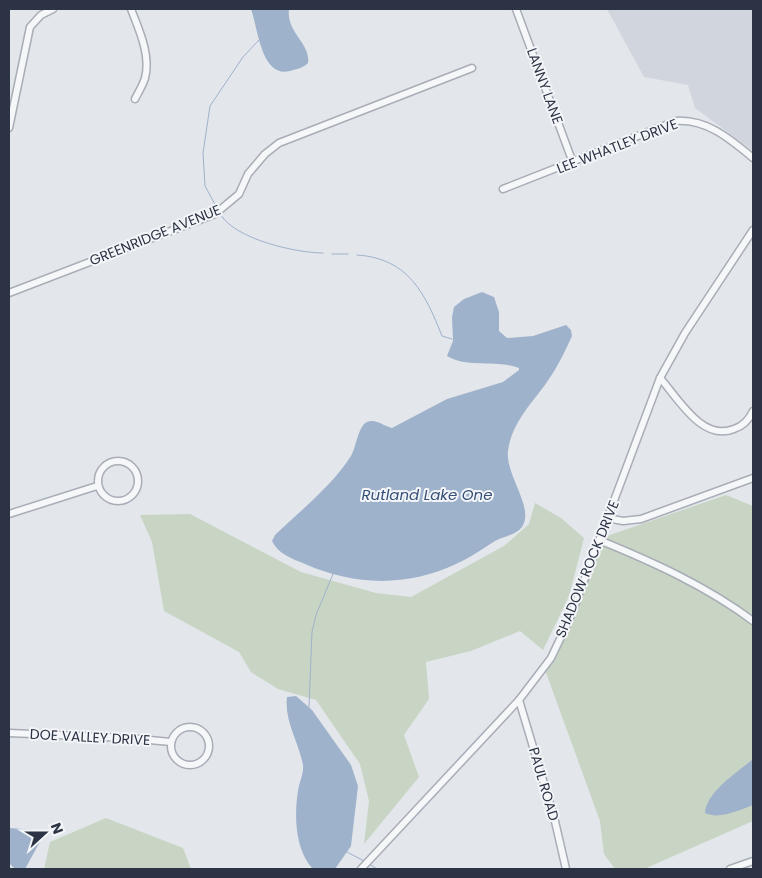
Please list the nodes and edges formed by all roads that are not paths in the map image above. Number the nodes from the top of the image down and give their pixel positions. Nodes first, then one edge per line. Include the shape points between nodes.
1 (54, 9) edge
2 (131, 9) edge
3 (516, 9) edge
4 (472, 68) dead end
5 (135, 100) dead end
6 (9, 128) edge
7 (753, 158) edge
8 (573, 163) junction
9 (503, 189) dead end
10 (753, 230) edge
11 (9, 293) edge
12 (660, 378) junction
13 (753, 411) edge
14 (753, 478) edge
15 (97, 486) junction
16 (9, 514) edge
17 (607, 518) junction
18 (599, 540) junction
19 (753, 621) edge
20 (519, 700) junction
21 (9, 733) edge
22 (171, 742) junction
23 (753, 861) edge
24 (362, 869) edge
25 (566, 869) edge
26 (730, 869) edge

1 - 6 street via 41,15 30,27
2 - 5 street via 144,43 146,62 145,78
3 - 8 street, LANNY LANE
4 - 11 street, GREENRIDGE AVENUE via 279,143 248,174 240,194 215,214
7 - 8 street, LEE WHATLEY DRIVE via 717,131 687,120 663,126
8 - 9 street, LEE WHATLEY DRIVE
10 - 12 street, SHADOW ROCK DRIVE via 685,333
12 - 13 street via 695,419 716,432 738,428
12 - 17 street, SHADOW ROCK DRIVE
14 - 17 street via 635,521
15 - 15 street via 111,500 121,500 134,492 137,478 127,462 113,461 102,469
15 - 16 street
17 - 18 street, SHADOW ROCK DRIVE
18 - 19 street via 662,566 737,608
18 - 20 street, SHADOW ROCK DRIVE via 570,618 550,658
20 - 24 street, SHADOW ROCK DRIVE
20 - 25 street, PAUL ROAD
21 - 22 street, DOE VALLEY DRIVE
22 - 22 street via 173,755 188,766 202,762 209,752 205,734 194,727 182,729
23 - 26 street

